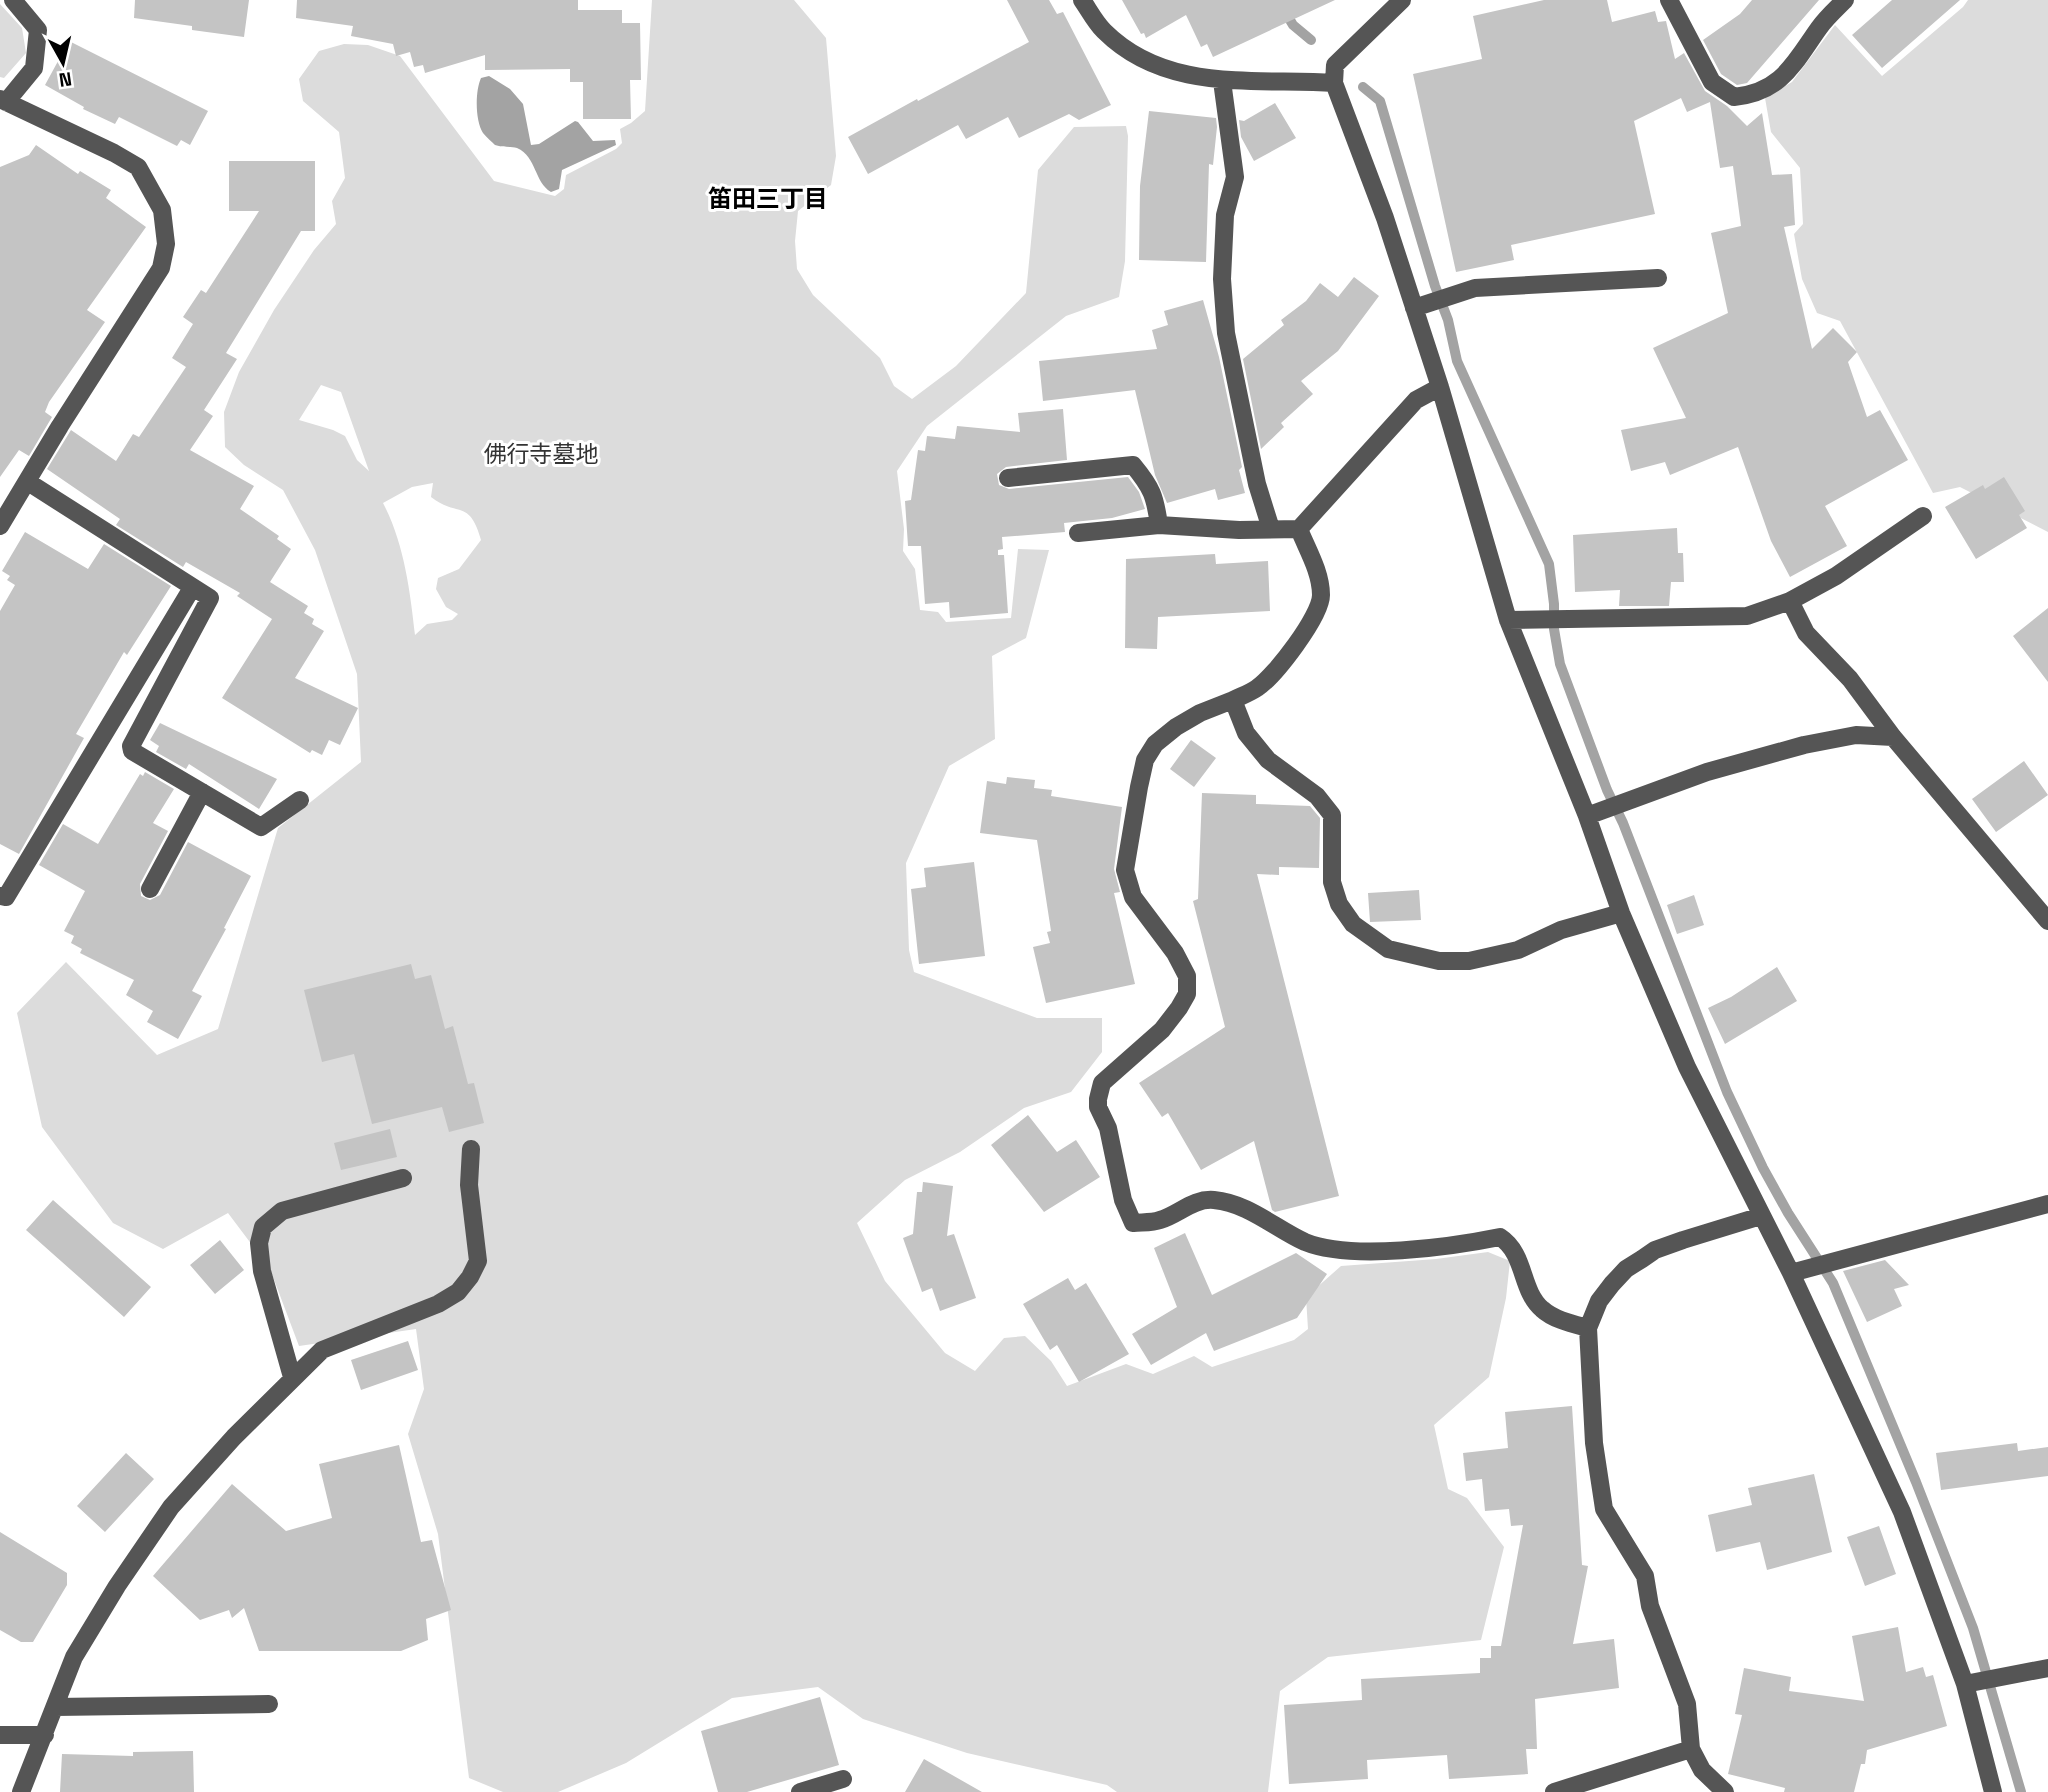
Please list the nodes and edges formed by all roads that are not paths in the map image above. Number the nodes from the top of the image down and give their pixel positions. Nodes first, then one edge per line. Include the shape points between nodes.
1 (13, 0) edge
2 (1082, 0) edge
3 (1402, 0) edge
4 (1669, 0) edge
5 (1845, 0) edge
6 (1222, 80) junction
7 (1334, 83) junction
8 (3, 101) edge
9 (1658, 278) dead end
10 (1414, 308) junction
11 (1440, 387) junction
12 (1008, 478) dead end
13 (28, 482) junction
14 (1923, 516) dead end
15 (1, 522) edge
16 (1158, 525) junction
17 (1299, 528) junction
18 (1271, 529) junction
19 (1078, 533) dead end
20 (192, 588) junction
21 (1790, 601) junction
22 (1508, 620) junction
23 (1233, 700) junction
24 (1893, 737) junction
25 (202, 792) junction
26 (300, 800) dead end
27 (1587, 816) junction
28 (150, 889) dead end
29 (0, 896) edge
30 (1621, 913) junction
31 (2048, 920) edge
32 (471, 1149) dead end
33 (403, 1178) dead end
34 (2048, 1204) edge
35 (1761, 1216) junction
36 (1791, 1273) junction
37 (1588, 1328) junction
38 (292, 1377) junction
39 (2048, 1668) edge
40 (1965, 1684) junction
41 (269, 1704) dead end
42 (55, 1707) junction
43 (0, 1735) edge
44 (45, 1735) junction
45 (1691, 1749) junction
46 (843, 1779) dead end
47 (21, 1792) edge
48 (800, 1792) edge
49 (1554, 1792) edge
50 (1725, 1792) edge
51 (1993, 1792) edge

1 - 8 street via 37,30 34,68
2 - 6 street via 1103,30 1150,64 1187,76
3 - 7 street via 1335,65
4 - 5 street via 1712,82 1734,97 1750,96 1787,74
6 - 7 street
6 - 18 street via 1235,177 1225,215 1222,279 1226,333 1257,484
7 - 10 street
8 - 13 street via 138,167 162,210 166,235 161,268
9 - 10 street via 1475,288
10 - 11 street
11 - 17 street via 1416,400
11 - 22 street
12 - 16 street via 1133,465 1155,497
13 - 15 street
13 - 20 street
14 - 21 street via 1836,576
16 - 18 street
16 - 19 street
17 - 18 street
17 - 23 street via 1320,581 1321,599 1287,656 1259,687
20 - 25 street via 210,598 131,746 132,751
20 - 29 street via 6,897
21 - 22 street via 1747,616
21 - 24 street via 1806,633 1850,679
22 - 27 street
23 - 30 street via 1246,733 1268,760 1317,796 1332,815 1332,882 1339,904 1353,924 1388,949 1439,961 1469,961 1518,950 1562,930
23 - 37 street via 1200,713 1155,744 1145,760 1139,787 1125,870 1133,897 1187,976 1187,994 1162,1030 1102,1083 1098,1099 1133,1223 1160,1220 1197,1202 1213,1200 1250,1212 1323,1249 1438,1247 1500,1237 1511,1244 1540,1308
24 - 27 street via 1856,735 1804,745 1707,772
24 - 31 street
25 - 26 street via 261,827
25 - 28 street
27 - 30 street
30 - 35 street via 1687,1067
32 - 38 street via 469,1185 478,1261 470,1277 458,1292 438,1304 322,1350
33 - 38 street via 282,1211 263,1227 259,1243 262,1271
34 - 36 street
35 - 36 street
35 - 37 street via 1655,1250 1612,1284
36 - 40 street via 1902,1512
37 - 45 street via 1594,1443 1604,1509 1645,1576 1650,1606 1687,1704
38 - 42 street via 171,1507 74,1657
39 - 40 street
40 - 51 street
41 - 42 street
42 - 44 street
43 - 44 street
44 - 47 street
45 - 49 street
45 - 50 street via 1702,1770
46 - 48 street

